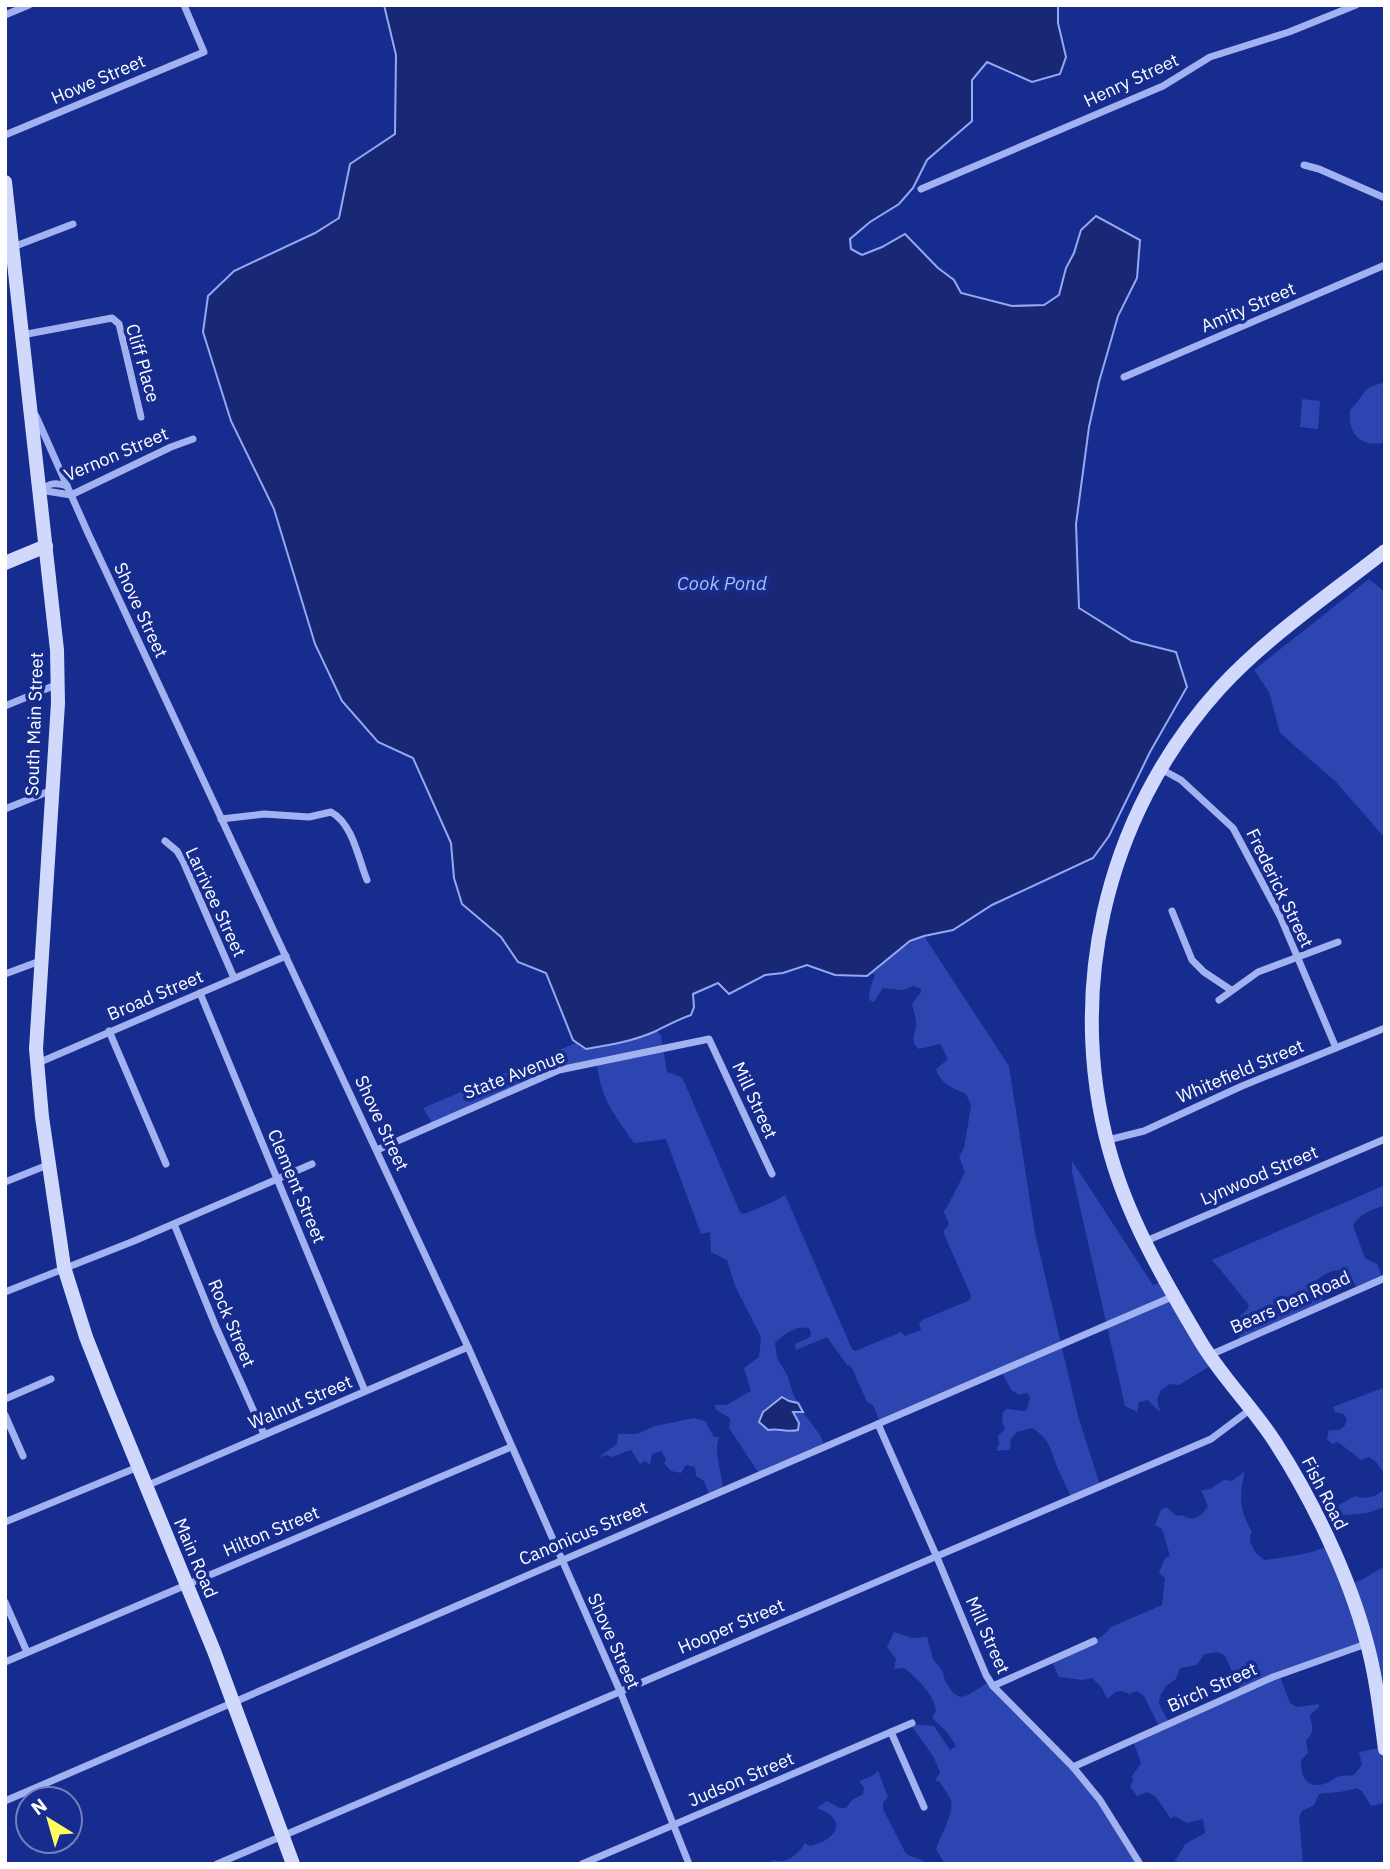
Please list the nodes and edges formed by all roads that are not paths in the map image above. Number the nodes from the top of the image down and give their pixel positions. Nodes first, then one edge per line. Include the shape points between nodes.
1 (29, 5) edge
2 (184, 5) edge
3 (1356, 5) edge
4 (5, 15) edge
5 (5, 135) edge
6 (1304, 165) dead end
7 (5, 182) edge
8 (921, 189) dead end
9 (1385, 198) edge
10 (74, 224) dead end
11 (13, 247) junction
12 (1385, 265) edge
13 (22, 335) junction
14 (1124, 377) dead end
15 (30, 403) junction
16 (141, 417) dead end
17 (193, 439) dead end
18 (67, 486) junction
19 (40, 490) junction
20 (71, 495) junction
21 (46, 546) junction
22 (1385, 551) edge
23 (5, 563) edge
24 (58, 684) junction
25 (5, 706) edge
26 (1161, 769) junction
27 (52, 790) junction
28 (5, 808) edge
29 (221, 819) junction
30 (165, 841) dead end
31 (367, 880) dead end
32 (1172, 911) dead end
33 (1338, 943) dead end
34 (286, 956) junction
35 (1298, 958) junction
36 (40, 961) junction
37 (5, 974) edge
38 (234, 978) junction
39 (1231, 990) junction
40 (200, 993) junction
41 (1219, 1000) dead end
42 (1385, 1028) edge
43 (109, 1031) junction
44 (709, 1039) joint
45 (1336, 1048) junction
46 (37, 1063) junction
47 (1385, 1139) edge
48 (1107, 1140) junction
49 (377, 1150) junction
50 (50, 1164) junction
51 (166, 1164) dead end
52 (312, 1164) dead end
53 (772, 1174) dead end
54 (276, 1179) junction
55 (5, 1182) edge
56 (174, 1224) junction
57 (1146, 1241) junction
58 (64, 1267) junction
59 (1385, 1278) edge
60 (5, 1292) edge
61 (1175, 1296) junction
62 (468, 1347) junction
63 (1209, 1356) junction
64 (51, 1379) dead end
65 (365, 1391) junction
66 (5, 1399) edge
67 (1251, 1408) junction
68 (5, 1415) edge
69 (878, 1424) junction
70 (264, 1434) junction
71 (511, 1447) junction
72 (23, 1456) dead end
73 (138, 1467) junction
74 (145, 1486) junction
75 (5, 1522) edge
76 (936, 1555) junction
77 (561, 1560) junction
78 (187, 1585) junction
79 (5, 1602) edge
80 (1094, 1641) dead end
81 (1367, 1644) junction
82 (27, 1652) junction
83 (5, 1662) edge
84 (993, 1686) junction
85 (620, 1691) junction
86 (234, 1701) junction
87 (912, 1724) dead end
88 (891, 1732) junction
89 (1385, 1749) edge
90 (1073, 1766) junction
91 (5, 1801) edge
92 (924, 1807) dead end
93 (675, 1824) junction
94 (283, 1835) junction
95 (217, 1864) edge
96 (293, 1864) edge
97 (582, 1864) edge
98 (689, 1864) edge
99 (1140, 1864) edge

1 - 4 street
2 - 5 street, Howe Street via 204,52
3 - 8 street, Henry Street via 1210,57 1163,86
6 - 9 street
7 - 11 main road, South Main Street
10 - 11 street
11 - 13 main road, South Main Street via 12,286
12 - 14 street, Amity Street
13 - 15 main road, South Main Street
13 - 16 street, Cliff Place via 112,318 119,324
15 - 18 street, Shove Street
15 - 19 main road, South Main Street
17 - 20 street, Vernon Street
18 - 19 street, Vernon Street via 50,484
18 - 20 street, Shove Street
19 - 20 street, Vernon Street
19 - 21 main road, South Main Street
20 - 29 street, Shove Street
21 - 23 main road
21 - 24 main road, South Main Street
22 - 26 main road, Fish Road via 1236,672 1192,722
24 - 25 street
24 - 27 main road, South Main Street
26 - 35 street, Frederick Street via 1181,780 1230,824
26 - 48 main road, Fish Road via 1120,853 1095,953 1092,1046
27 - 28 street
27 - 36 main road, South Main Street
29 - 31 street via 264,814 309,817 331,812 349,833
29 - 34 street, Shove Street
30 - 38 street, Larrivee Street via 183,861
32 - 39 street via 1192,960
33 - 35 street
34 - 38 street, Broad Street
34 - 49 street, Shove Street
35 - 39 street via 1258,972
35 - 45 street, Frederick Street
36 - 37 street
36 - 46 main road, South Main Street
38 - 40 street, Broad Street
39 - 41 street
40 - 43 street, Broad Street
40 - 54 street, Clement Street
42 - 45 street, Whitefield Street
43 - 46 street, Broad Street
43 - 51 street
44 - 49 street, State Avenue via 559,1070
44 - 53 street, Mill Street
45 - 48 street, Whitefield Street via 1144,1130
46 - 50 main road, South Main Street
47 - 57 street, Lynwood Street
48 - 57 main road, Fish Road
49 - 62 street, Shove Street
50 - 55 street
50 - 58 main road, South Main Street
52 - 54 street
54 - 56 street
54 - 65 street, Clement Street
56 - 58 street
56 - 70 street, Rock Street
57 - 61 main road, Fish Road
58 - 60 street
58 - 73 main road, Main Road
59 - 63 street, Bears Den Road
61 - 63 main road, Fish Road
61 - 69 street, Canonicus Street
62 - 65 street, Walnut Street
62 - 71 street, Shove Street
63 - 67 main road, Fish Road
64 - 66 street
65 - 70 street, Walnut Street
67 - 76 street, Hooper Street via 1211,1439
67 - 81 main road, Fish Road via 1278,1446 1330,1546
68 - 72 street
69 - 76 street, Mill Street
69 - 77 street, Canonicus Street
70 - 74 street, Walnut Street
71 - 77 street, Shove Street
71 - 78 street, Hilton Street
73 - 74 main road, Main Road
73 - 75 street
74 - 78 main road, Main Road
76 - 84 street, Mill Street
76 - 85 street, Hooper Street
77 - 85 street, Shove Street
77 - 86 street, Canonicus Street
78 - 82 street, Hilton Street
78 - 86 main road, Main Road
79 - 82 street
80 - 84 street
81 - 89 main road, Fish Road
81 - 90 street, Birch Street via 1273,1677
82 - 83 street, Hilton Street
84 - 90 street, Mill Street
85 - 93 street, Shove Street
85 - 94 street, Hooper Street
86 - 91 street, Canonicus Street
86 - 94 main road, Main Road
87 - 88 street, Judson Street
88 - 92 street
88 - 93 street, Judson Street
90 - 99 street, Mill Street
93 - 97 street, Judson Street
93 - 98 street, Shove Street
94 - 95 street, Hooper Street
94 - 96 main road, Main Road

